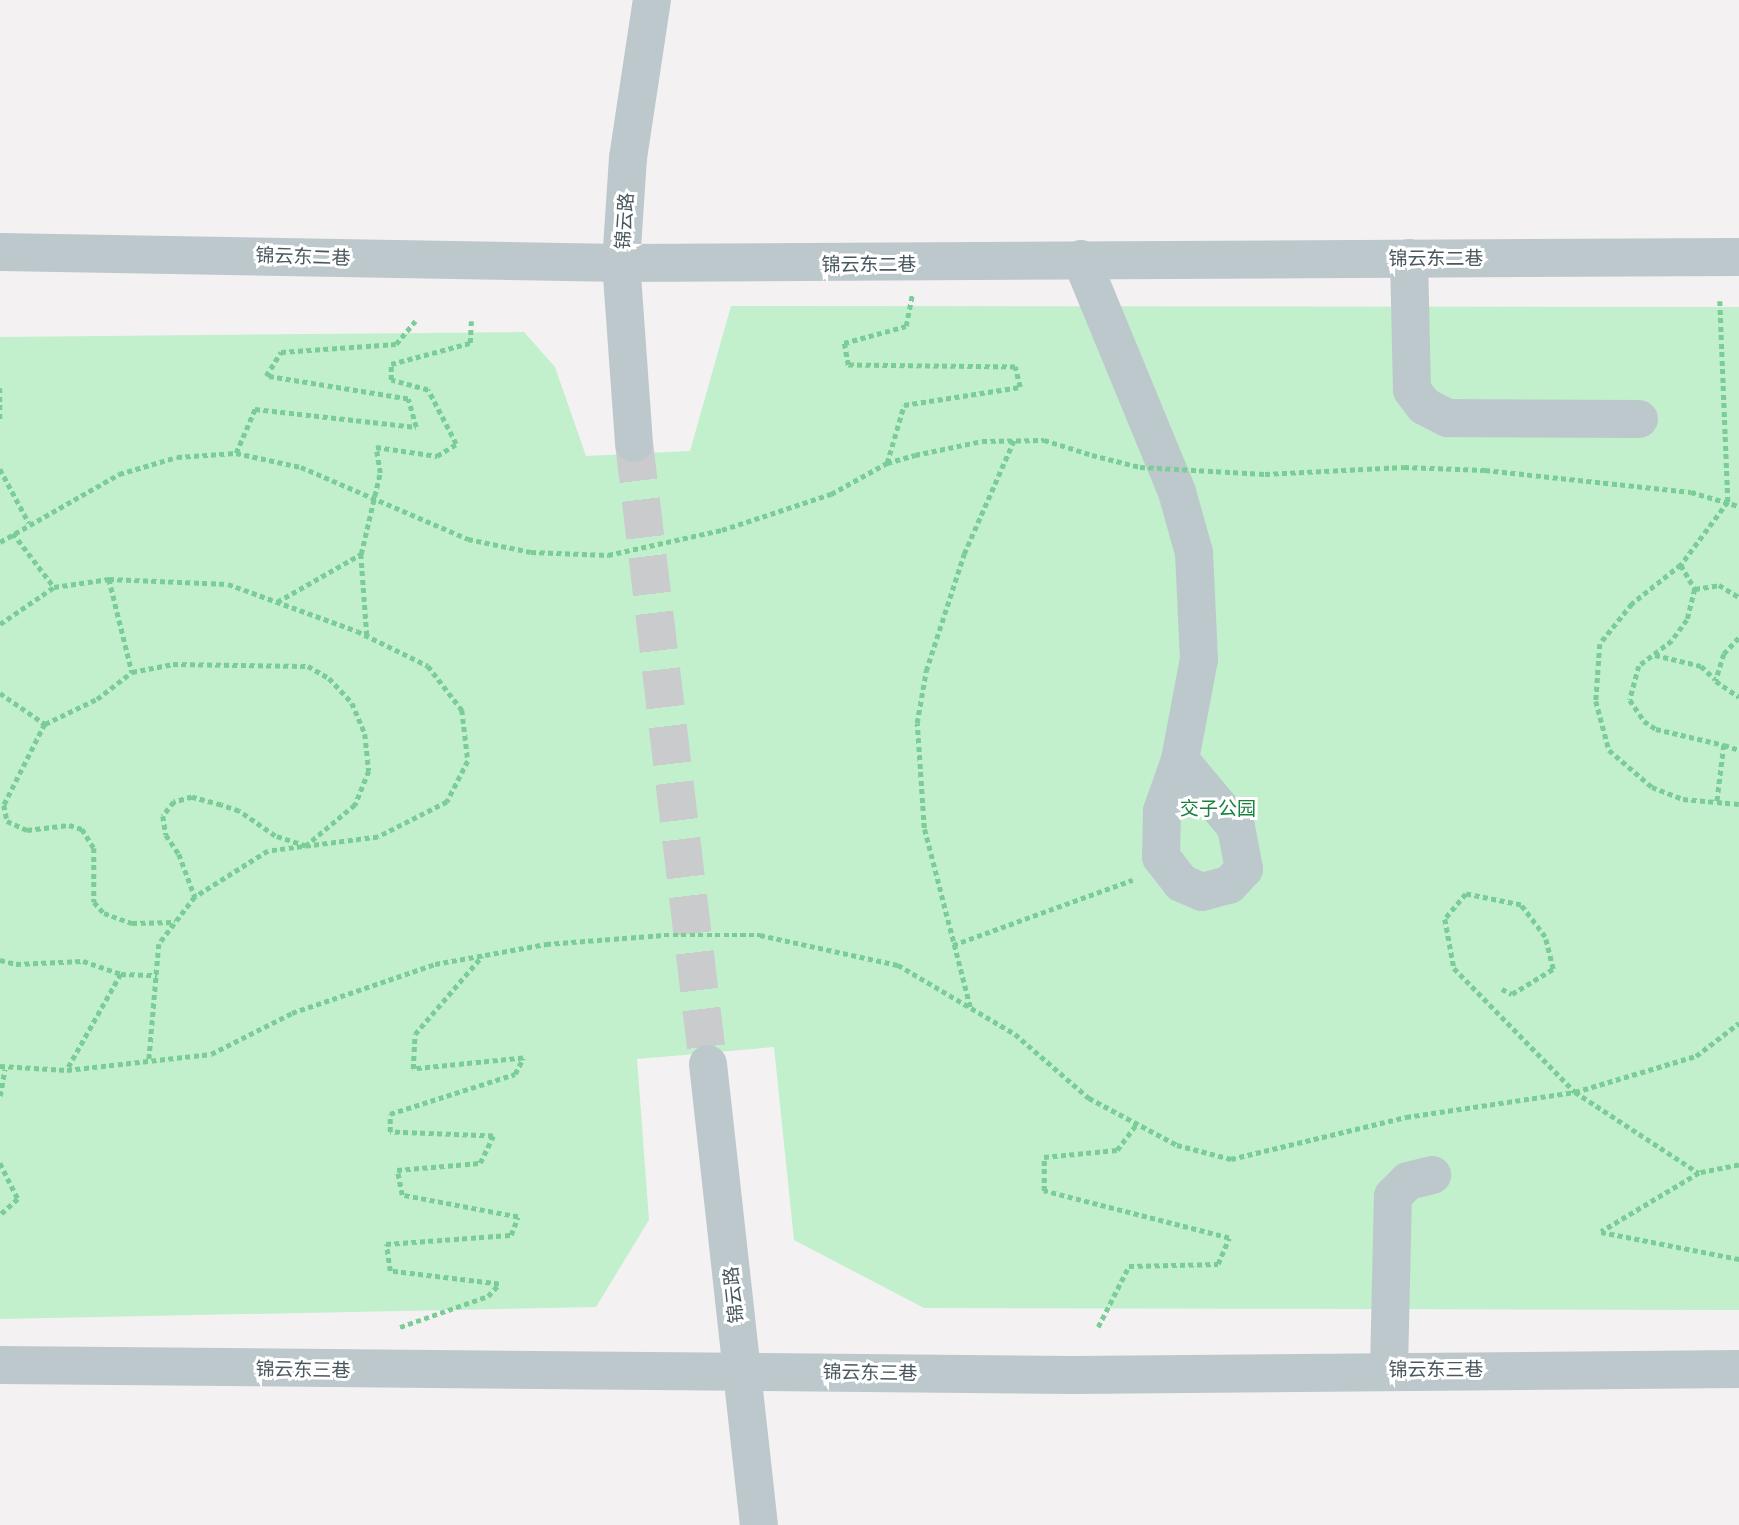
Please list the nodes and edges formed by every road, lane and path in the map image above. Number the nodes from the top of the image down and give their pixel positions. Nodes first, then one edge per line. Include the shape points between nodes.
1 (652, 0) edge
2 (0, 253) edge
3 (1739, 257) edge
4 (1409, 258) junction
5 (1081, 259) junction
6 (621, 263) junction
7 (912, 295) dead end
8 (1720, 301) dead end
9 (415, 321) dead end
10 (471, 321) dead end
11 (0, 388) edge
12 (1639, 419) dead end
13 (0, 420) edge
14 (1014, 440) junction
15 (634, 443) tunnel mouth
16 (236, 453) junction
17 (887, 463) junction
18 (0, 469) edge
19 (375, 499) junction
20 (1728, 502) junction
21 (1739, 506) edge
22 (29, 523) junction
23 (13, 533) junction
24 (0, 542) edge
25 (361, 554) junction
26 (1681, 565) junction
27 (109, 579) junction
28 (54, 587) junction
29 (1695, 589) junction
30 (1739, 597) edge
31 (276, 602) junction
32 (0, 624) edge
33 (366, 636) junction
34 (1739, 638) edge
35 (1654, 654) junction
36 (132, 672) junction
37 (1716, 681) junction
38 (0, 693) edge
39 (1739, 697) edge
40 (45, 724) junction
41 (1724, 745) junction
42 (1739, 750) edge
43 (1180, 760) junction
44 (1717, 803) junction
45 (1739, 804) edge
46 (306, 846) junction
47 (1168, 867) junction
48 (195, 897) junction
49 (176, 922) junction
50 (953, 945) junction
51 (482, 955) junction
52 (0, 960) edge
53 (121, 974) junction
54 (156, 975) junction
55 (1502, 989) dead end
56 (970, 1008) junction
57 (1739, 1023) edge
58 (149, 1062) junction
59 (708, 1064) tunnel mouth
60 (3, 1067) edge
61 (67, 1070) junction
62 (1575, 1092) junction
63 (0, 1096) edge
64 (1137, 1123) junction
65 (0, 1163) edge
66 (1739, 1165) edge
67 (1699, 1173) junction
68 (1432, 1175) dead end
69 (0, 1215) edge
70 (1739, 1259) edge
71 (400, 1327) dead end
72 (1098, 1327) dead end
73 (0, 1365) edge
74 (1739, 1369) edge
75 (741, 1370) junction
76 (1389, 1370) junction
77 (759, 1525) edge

1 - 6 street, 锦云路 via 628,158
2 - 6 street, 锦云东二巷
3 - 4 street, 锦云东二巷
4 - 5 street, 锦云东二巷
4 - 12 street via 1412,390 1424,406 1448,418
5 - 6 street, 锦云东二巷 via 918,264
5 - 43 street via 1177,492 1194,553 1199,659
6 - 15 street, 锦云路
7 - 17 path via 906,326 844,344 848,365 1015,367 1020,387 904,405
8 - 20 path
9 - 16 path via 396,344 281,352 266,376 408,399 416,427 255,409
10 - 19 path via 470,343 391,364 391,380 428,390 456,444 437,456 376,447 380,473
11 - 13 path
14 - 17 path via 982,441
14 - 20 path, bridge via 1044,440 1140,467 1265,474 1404,467 1485,470 1691,492
14 - 50 path via 964,554 926,671 917,723 924,828
16 - 19 path via 301,467
16 - 22 path via 177,457 119,474
17 - 19 path via 831,494 734,526 608,555 531,552 468,539
18 - 22 path
19 - 25 path
20 - 21 path
20 - 26 path
22 - 23 path
23 - 24 path
23 - 28 path
25 - 31 path
25 - 33 path
26 - 29 path
26 - 44 path via 1632,604 1600,644 1596,701 1609,750 1652,787 1683,799
27 - 28 path
27 - 31 path via 228,584
27 - 36 path
28 - 32 path
29 - 30 path via 1719,585
29 - 35 path via 1687,620 1672,641
31 - 33 path
33 - 46 path via 428,666 462,710 468,761 447,802 378,836
34 - 37 path via 1724,654
35 - 37 path via 1701,666 1712,672
35 - 41 path via 1632,679 1630,700 1644,721 1656,729
36 - 40 path via 97,699
36 - 46 path via 173,664 266,663 309,666 329,678 352,703 365,734 369,771 355,805
37 - 39 path
38 - 40 path
40 - 49 path via 4,804 7,821 27,830 69,825 82,829 94,848 94,902 104,913 132,923
41 - 42 path
41 - 44 path
43 - 47 street via 1162,811 1161,857
43 - 47 street via 1236,827 1244,869 1228,885 1202,892 1181,883
44 - 45 path
46 - 48 path via 268,851
46 - 48 path via 275,836 221,804 192,797 174,802 163,816 166,835 179,854
47 - 50 path
48 - 49 path
49 - 54 path via 159,944
50 - 56 path
51 - 56 path via 546,944 664,935 760,935 898,965
51 - 58 path via 435,964 292,1013 211,1054
51 - 71 path via 415,1034 413,1069 523,1058 515,1074 390,1114 390,1132 493,1136 481,1163 397,1170 402,1195 519,1217 511,1235 386,1244 390,1271 499,1284 488,1296
52 - 53 path via 16,964 83,961
53 - 54 path
53 - 61 path
54 - 58 path
55 - 62 path via 1512,994 1553,969 1545,937 1521,905 1466,894 1445,919 1454,968
56 - 64 path via 1015,1034 1089,1098
57 - 62 path via 1696,1056
58 - 61 path
59 - 75 street, 锦云路
60 - 61 path
60 - 63 path
62 - 64 path via 1406,1117 1231,1159 1177,1144
62 - 67 path
64 - 72 path via 1117,1150 1044,1157 1044,1191 1229,1238 1218,1264 1129,1266
65 - 69 path via 18,1199
66 - 67 path
67 - 70 path via 1601,1232
68 - 76 street via 1408,1181 1393,1196
73 - 75 street, 锦云东三巷
74 - 76 street, 锦云东三巷
75 - 76 street, 锦云东三巷 via 1074,1375
75 - 77 street, 锦云路

